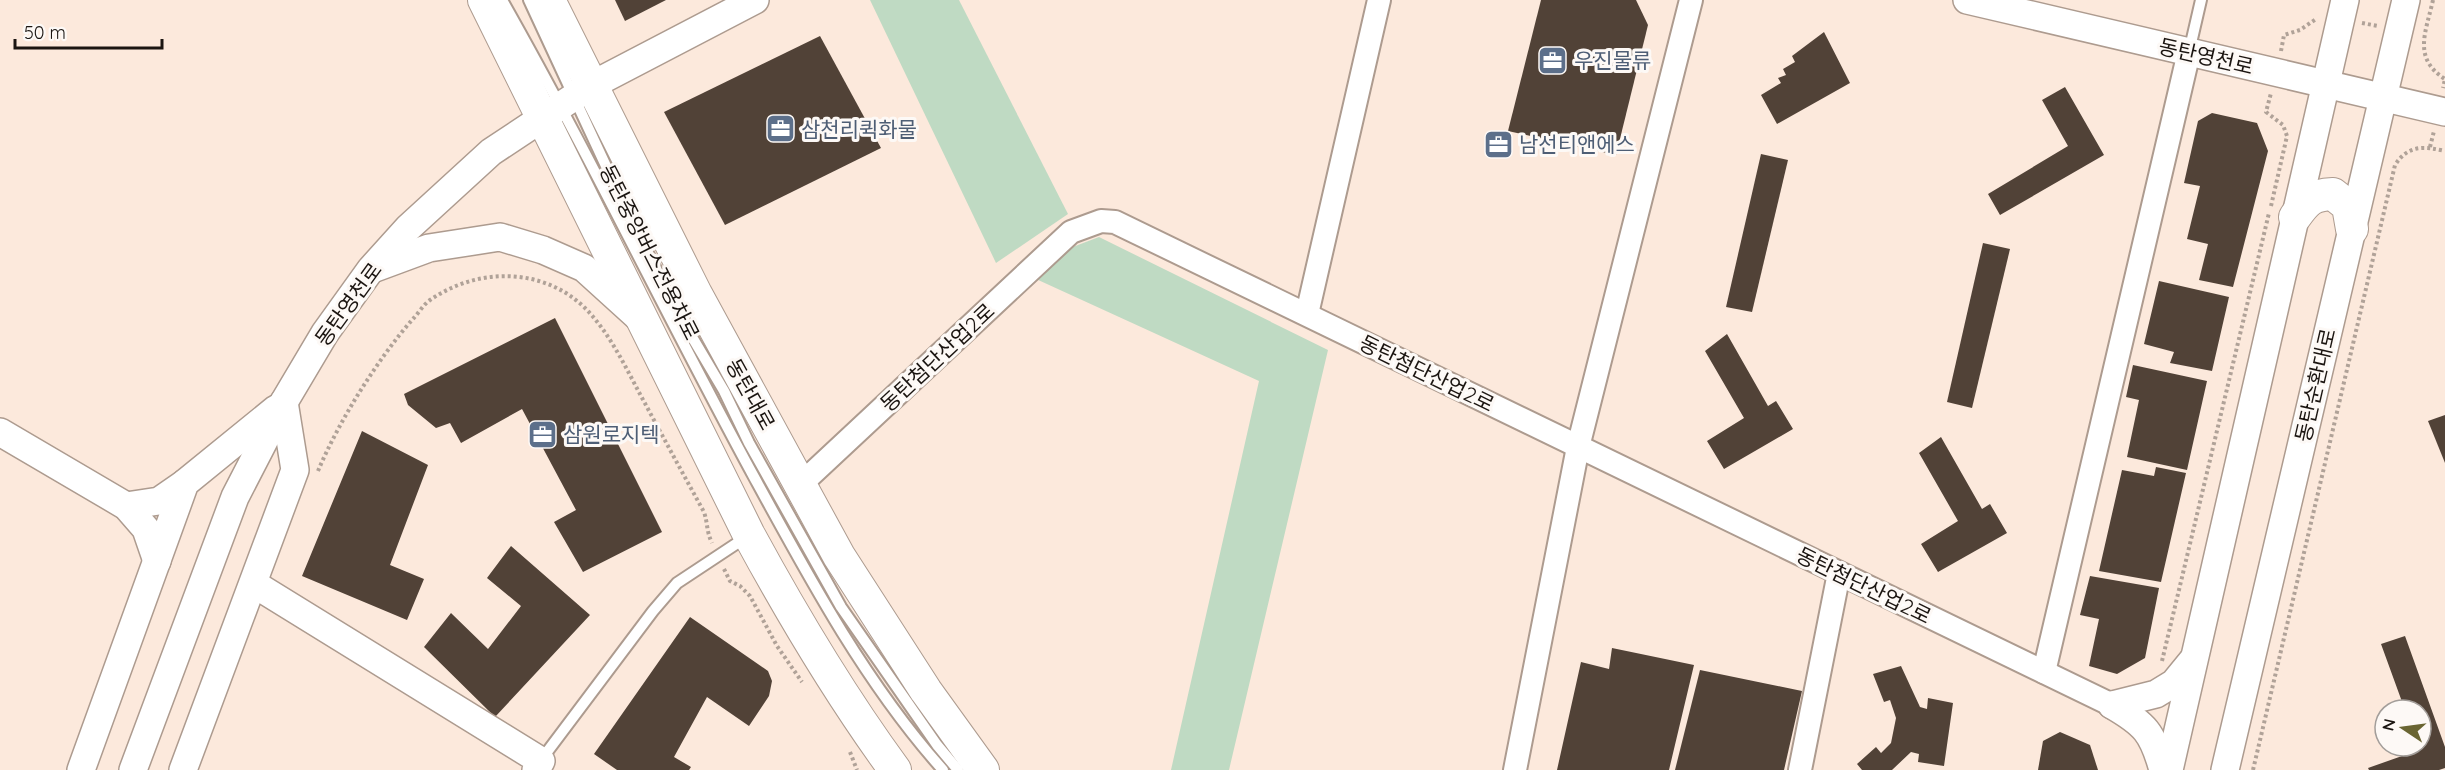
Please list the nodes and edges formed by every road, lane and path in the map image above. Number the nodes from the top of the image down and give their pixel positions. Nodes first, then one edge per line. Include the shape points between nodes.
1 (484, 0) edge
2 (502, 0) edge
3 (529, 0) edge
4 (549, 0) edge
5 (755, 0) edge
6 (1379, 0) edge
7 (1691, 0) edge
8 (1967, 0) edge
9 (2201, 0) edge
10 (2406, 0) edge
11 (2433, 0) edge
12 (2343, 9) edge
13 (2398, 31) junction
14 (2284, 35) dead end
15 (2424, 37) junction
16 (2189, 52) junction
17 (2445, 79) edge
18 (2325, 84) junction
19 (2383, 97) junction
20 (568, 101) junction
21 (2266, 112) dead end
22 (2445, 112) edge
23 (2300, 139) junction
24 (2445, 151) edge
25 (2368, 158) junction
26 (2395, 165) junction
27 (2295, 217) junction
28 (2352, 229) junction
29 (371, 269) junction
30 (1307, 314) junction
31 (642, 320) junction
32 (284, 402) junction
33 (0, 432) edge
34 (1578, 447) junction
35 (316, 477) dead end
36 (185, 483) junction
37 (801, 484) junction
38 (126, 506) junction
39 (706, 530) dead end
40 (749, 535) junction
41 (157, 561) junction
42 (1839, 573) junction
43 (254, 584) junction
44 (2194, 657) junction
45 (2044, 672) junction
46 (2154, 695) junction
47 (2112, 705) junction
48 (853, 765) dead end
49 (544, 767) edge
50 (893, 769) edge
51 (81, 770) edge
52 (133, 770) edge
53 (183, 770) edge
54 (857, 770) edge
55 (943, 770) edge
56 (958, 770) edge
57 (983, 770) edge
58 (1515, 770) edge
59 (1800, 770) edge
60 (2163, 770) edge
61 (2169, 770) edge
62 (2225, 770) edge
63 (2253, 770) edge

1 - 20 main road
2 - 20 lane
3 - 20 lane, 동탄중앙버스전용차로
4 - 20 main road, 동탄대로
5 - 20 street, 동탄영천로
6 - 30 street
7 - 34 street
8 - 16 street, 동탄영천로
9 - 16 lane
10 - 13 street, 동탄순환대로
11 - 15 path
12 - 13 path
12 - 14 path via 2320,14 2300,30
12 - 18 street
13 - 15 path
13 - 19 street, 동탄순환대로
15 - 17 path via 2423,54
16 - 18 street, 동탄영천로
16 - 45 street
18 - 19 street, 동탄영천로
18 - 23 street
19 - 22 street, 동탄영천로
19 - 25 street, 동탄순환대로
20 - 29 street, 동탄영천로 via 490,152 408,228
20 - 31 main road, 동탄대로
20 - 37 main road, 동탄대로 via 696,294
20 - 55 lane via 693,364 805,571 874,678
20 - 56 lane, 동탄중앙버스전용차로 via 682,320 841,606
21 - 23 path
23 - 27 street
23 - 46 path
24 - 26 path via 2420,146 2401,156
25 - 26 path
25 - 28 street, 동탄순환대로
26 - 63 path
27 - 28 main road via 2304,204 2318,195 2333,194 2348,206
27 - 44 street
28 - 62 street, 동탄순환대로
29 - 31 street via 429,248 500,237 584,268
29 - 32 street, 동탄영천로 via 325,333
30 - 34 street, 동탄첨단산업2로
30 - 37 street, 동탄첨단산업2로 via 1115,222 1086,225 1071,232
31 - 40 main road, 동탄대로
32 - 36 street
32 - 43 street via 294,470
32 - 52 street, 동탄영천로 via 235,497
33 - 38 street
34 - 42 street, 동탄첨단산업2로
34 - 58 street
35 - 39 path via 373,373 429,301 462,284 509,274 543,280 570,295 601,328 704,512
36 - 38 street via 159,501
36 - 41 street
37 - 57 main road, 동탄대로 via 839,556 926,691
38 - 41 street via 146,529
40 - 49 lane via 677,584 653,611
40 - 50 main road, 동탄대로 via 795,619
41 - 51 street
42 - 45 street, 동탄첨단산업2로
42 - 59 street
43 - 49 street
43 - 53 street
44 - 46 street via 2174,683
44 - 61 street
45 - 47 street, 동탄첨단산업2로
46 - 47 street
47 - 60 street via 2137,719 2149,734
48 - 54 path

